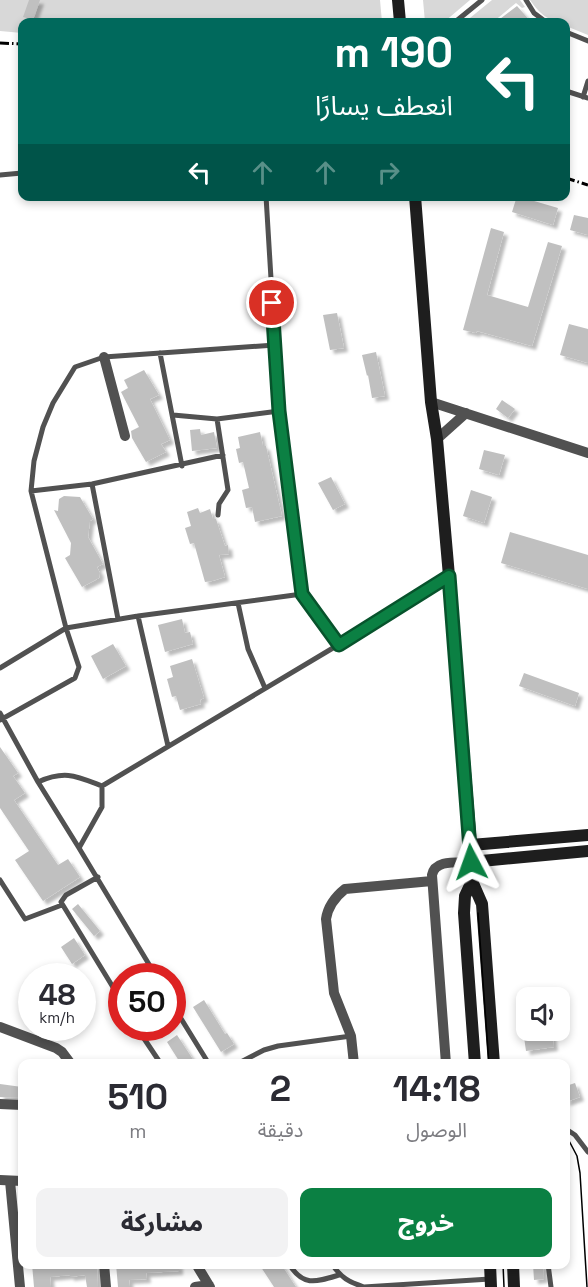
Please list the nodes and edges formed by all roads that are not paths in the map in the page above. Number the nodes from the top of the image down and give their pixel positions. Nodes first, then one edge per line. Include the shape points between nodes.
1 (398, 0) edge
2 (482, 0) edge
3 (526, 0) edge
4 (400, 18) edge
5 (460, 18) edge
6 (541, 18) edge
7 (570, 34) edge
8 (588, 41) edge
9 (588, 81) edge
10 (570, 92) edge
11 (586, 97) edge
12 (18, 173) edge
13 (0, 175) edge
14 (266, 201) edge
15 (415, 201) edge
16 (275, 345) junction
17 (160, 353) junction
18 (104, 357) junction
19 (431, 402) junction
20 (279, 411) junction
21 (466, 413) junction
22 (173, 415) junction
23 (217, 419) junction
24 (125, 436) dead end
25 (437, 439) junction
26 (588, 453) edge
27 (223, 455) junction
28 (182, 465) junction
29 (92, 484) junction
30 (31, 490) junction
31 (218, 515) dead end
32 (449, 576) junction
33 (302, 594) junction
34 (238, 603) junction
35 (138, 616) junction
36 (118, 619) junction
37 (66, 628) junction
38 (339, 645) junction
39 (0, 668) edge
40 (265, 688) junction
41 (1, 717) edge
42 (168, 746) junction
43 (38, 782) junction
44 (102, 786) junction
45 (588, 835) edge
46 (471, 845) junction
47 (79, 848) junction
48 (588, 851) edge
49 (471, 862) junction
50 (98, 877) junction
51 (0, 880) edge
52 (432, 881) junction
53 (472, 881) junction
54 (62, 905) junction
55 (148, 963) edge
56 (108, 979) edge
57 (186, 1027) edge
58 (0, 1028) edge
59 (351, 1036) junction
60 (146, 1041) edge
61 (68, 1059) edge
62 (158, 1059) edge
63 (206, 1059) edge
64 (247, 1059) edge
65 (353, 1059) edge
66 (446, 1059) edge
67 (475, 1059) edge
68 (494, 1059) edge
69 (0, 1104) edge
70 (18, 1106) edge
71 (570, 1132) edge
72 (588, 1152) edge
73 (5, 1180) edge
74 (104, 1269) edge
75 (199, 1269) edge
76 (292, 1269) edge
77 (335, 1269) edge
78 (513, 1269) edge
79 (548, 1269) edge
80 (339, 1275) junction
81 (491, 1283) edge
82 (210, 1286) edge
83 (20, 1287) edge
84 (106, 1287) edge
85 (195, 1287) edge
86 (514, 1287) edge
87 (550, 1287) edge

1 - 4 main road
2 - 5 lane
3 - 6 lane
7 - 8 lane
9 - 11 lane
10 - 11 lane
12 - 13 lane
14 - 16 lane
15 - 19 main road
16 - 17 lane
16 - 20 lane
17 - 18 lane
17 - 22 lane
18 - 24 street
18 - 30 lane via 75,367 53,403 34,461
19 - 21 street
19 - 25 main road
20 - 23 lane
20 - 33 lane
21 - 25 street
21 - 26 street
22 - 23 lane
22 - 28 lane
23 - 27 lane
25 - 32 main road
27 - 28 lane
27 - 31 lane via 228,490 219,504
28 - 29 lane
29 - 30 lane
29 - 36 lane
30 - 37 lane
32 - 38 lane
32 - 46 main road
33 - 34 lane
33 - 38 lane
34 - 35 lane
34 - 40 lane via 248,649
35 - 36 lane
35 - 42 lane
36 - 37 lane
37 - 39 lane
37 - 41 lane via 79,667 75,678
38 - 40 lane
40 - 42 lane
41 - 43 lane
42 - 44 lane
43 - 44 lane via 71,774
43 - 47 lane
44 - 47 lane via 102,807
45 - 46 main road
46 - 49 main road
47 - 50 lane
48 - 49 main road
49 - 52 street via 440,864 433,870
49 - 53 main road
50 - 54 lane via 66,895
50 - 55 lane
51 - 54 lane via 25,919
52 - 59 street via 345,889 331,905 326,919 334,993
52 - 66 street
53 - 67 main road via 465,897 464,914
53 - 68 main road via 482,904
54 - 56 lane
57 - 63 lane
58 - 61 street via 56,1048
59 - 64 lane via 278,1046
59 - 65 street
60 - 62 lane
69 - 70 street
71 - 72 lane
73 - 83 street
74 - 84 street
75 - 82 street
76 - 80 lane via 305,1281
77 - 80 lane
78 - 86 main road
79 - 87 lane
80 - 81 lane via 364,1287
82 - 85 street

